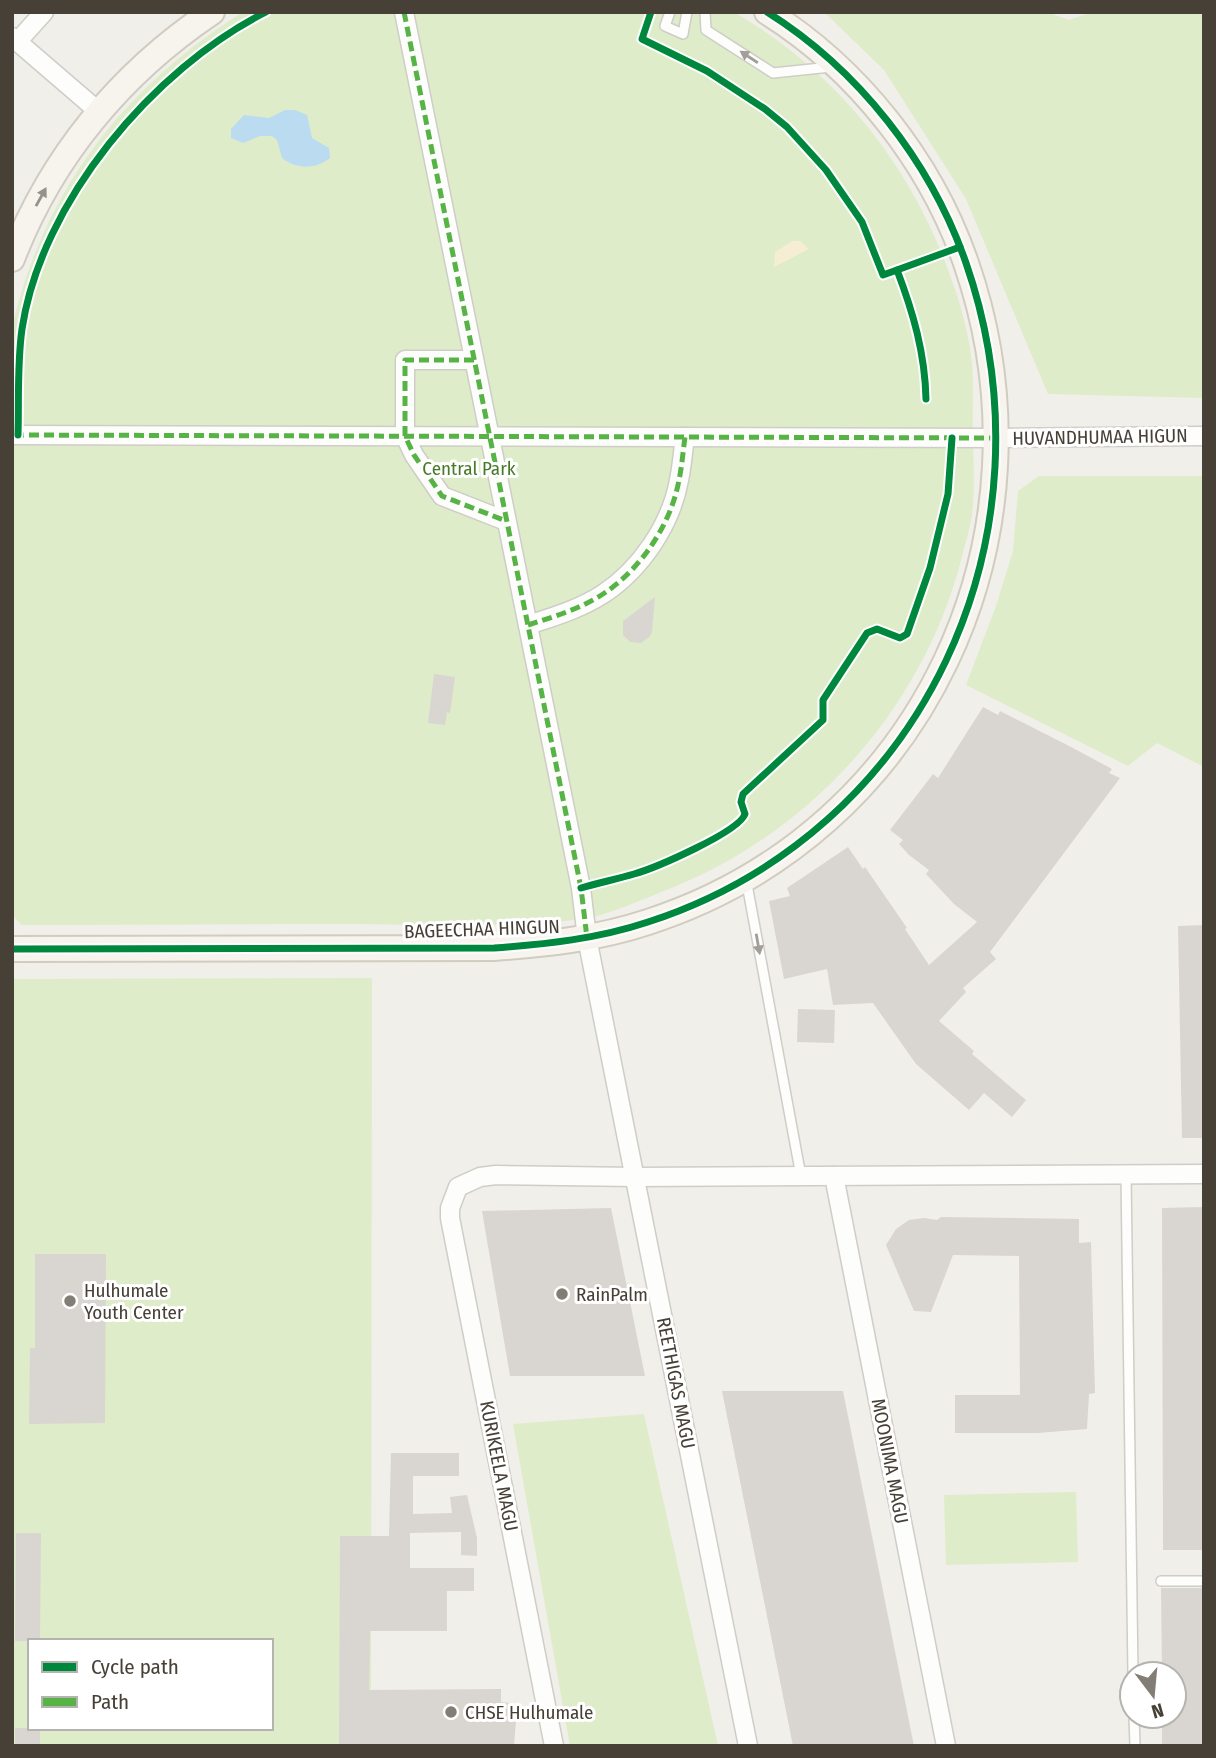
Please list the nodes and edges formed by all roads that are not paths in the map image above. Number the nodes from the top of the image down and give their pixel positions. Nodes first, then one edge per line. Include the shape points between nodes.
1 (44, 12) edge
2 (212, 12) edge
3 (404, 12) edge
4 (705, 12) edge
5 (767, 12) edge
6 (669, 13) edge
7 (686, 16) edge
8 (15, 39) edge
9 (836, 66) junction
10 (98, 111) junction
11 (12, 259) edge
12 (474, 360) junction
13 (12, 435) edge
14 (405, 436) junction
15 (489, 436) junction
16 (1204, 436) edge
17 (685, 437) junction
18 (997, 438) junction
19 (506, 521) junction
20 (528, 625) junction
21 (746, 877) junction
22 (587, 938) junction
23 (12, 949) edge
24 (1204, 1174) edge
25 (1126, 1175) junction
26 (800, 1176) junction
27 (834, 1176) junction
28 (635, 1177) junction
29 (1161, 1581) dead end
30 (1204, 1581) edge
31 (1133, 1660) edge
32 (554, 1746) edge
33 (748, 1746) edge
34 (946, 1746) edge

1 - 8 street
2 - 10 street via 166,45
3 - 12 street, REETHIGAS MAGU
9 -> 4 lane via 773,73 706,30
5 - 9 street, BAGEECHAA HINGUN
6 - 7 lane
6 - 7 lane via 665,26 683,34
8 - 10 street
9 - 18 street, BAGEECHAA HINGUN via 905,145 962,251 987,337
11 -> 10 street via 53,176
12 - 14 street via 405,360
12 - 15 street, REETHIGAS MAGU
13 - 14 street, HUVANDHUMAA HIGUN
14 - 15 street, HUVANDHUMAA HIGUN
14 - 19 street via 442,496
15 - 17 street, HUVANDHUMAA HIGUN
15 - 19 street, REETHIGAS MAGU
16 - 18 street, HUVANDHUMAA HIGUN
17 - 18 street, HUVANDHUMAA HIGUN
17 - 20 street via 671,505 651,547 636,565 602,595
18 - 21 street, BAGEECHAA HINGUN via 993,507 983,557 968,610 940,674 905,730 859,787 801,839
19 - 20 street, REETHIGAS MAGU
20 - 22 street, REETHIGAS MAGU
21 - 22 street, BAGEECHAA HINGUN via 642,924
21 -> 26 lane
22 - 23 street, BAGEECHAA HINGUN via 494,948
22 - 28 street, REETHIGAS MAGU
24 - 25 street
25 - 27 street
25 - 31 lane
26 - 27 street
26 - 28 street
27 - 34 street, MOONIMA MAGU
28 - 32 street, KURIKEELA MAGU via 480,1177 458,1187 450,1208
28 - 33 street, REETHIGAS MAGU
29 - 30 lane

